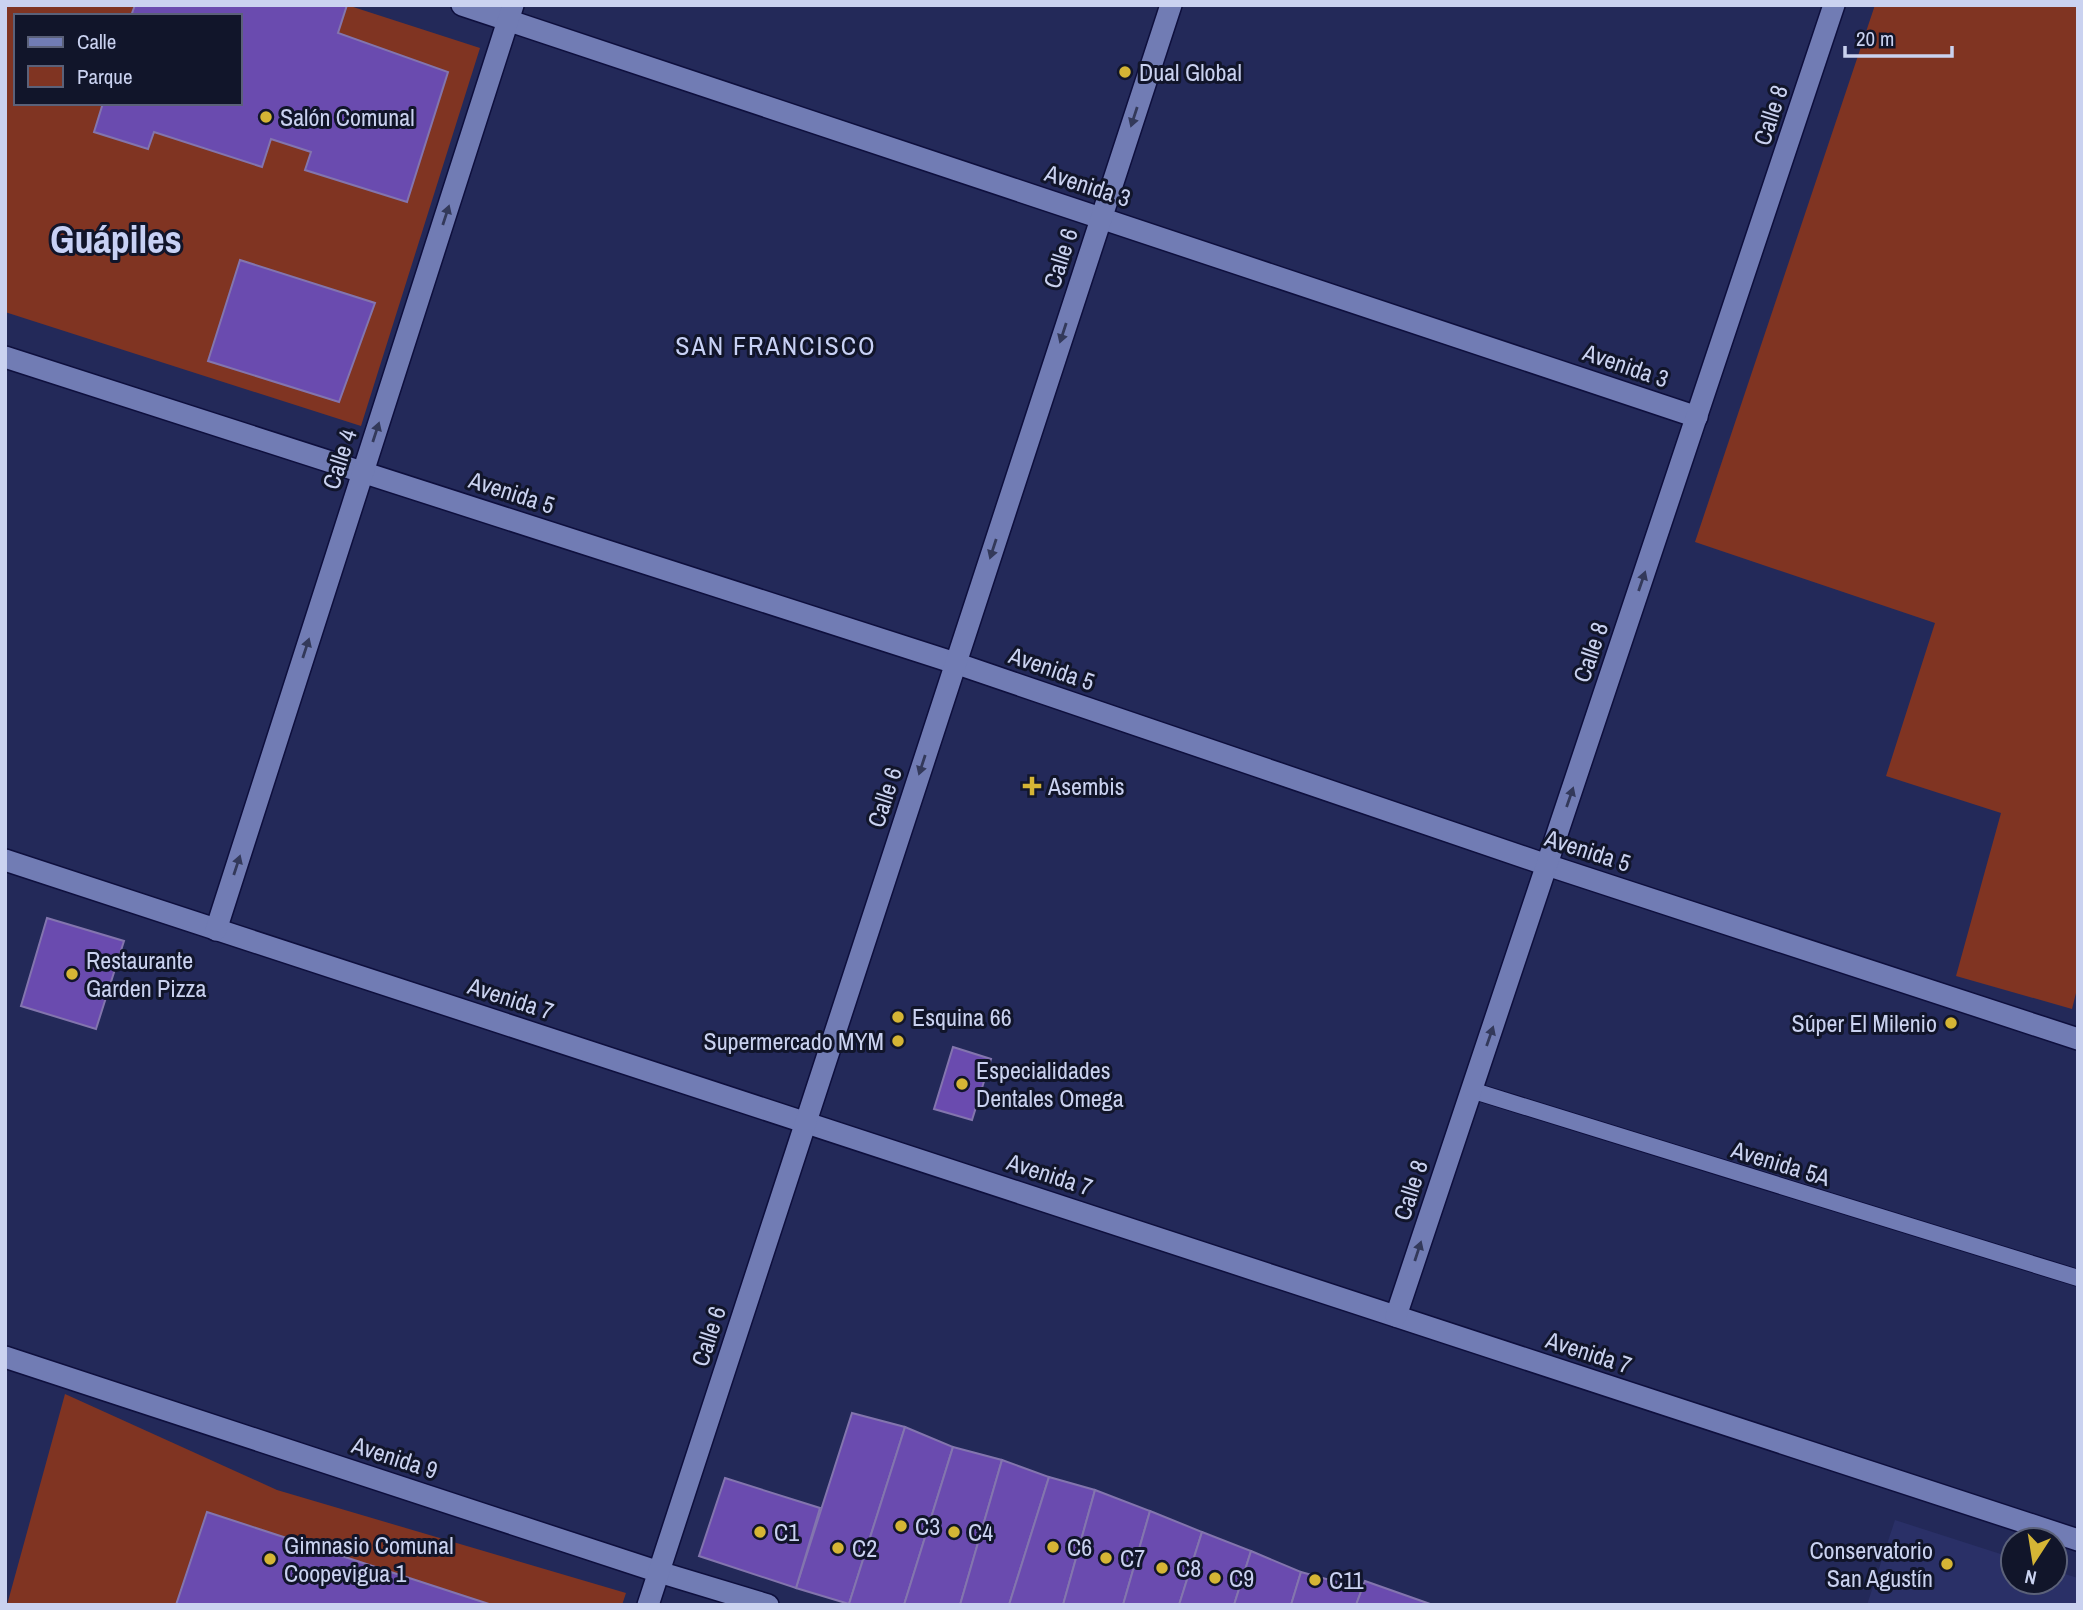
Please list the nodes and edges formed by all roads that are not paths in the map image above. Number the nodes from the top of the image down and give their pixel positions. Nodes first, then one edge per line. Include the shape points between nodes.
1 (462, 5) edge
2 (1171, 5) edge
3 (1834, 5) edge
4 (511, 13) edge
5 (1101, 217) junction
6 (5, 357) edge
7 (1697, 417) junction
8 (363, 472) junction
9 (956, 663) junction
10 (5, 860) edge
11 (1547, 864) junction
12 (216, 930) junction
13 (2078, 1039) edge
14 (1471, 1090) junction
15 (806, 1121) junction
16 (2078, 1278) edge
17 (1396, 1316) junction
18 (5, 1357) edge
19 (2078, 1540) edge
20 (659, 1572) junction
21 (648, 1605) edge
22 (768, 1605) edge

1 - 4 street, Avenida 3
2 -> 5 street, Calle 6
3 - 7 street, Calle 8
4 - 5 street, Avenida 3
8 -> 4 street, Calle 4
5 - 7 street, Avenida 3
5 -> 9 street, Calle 6
6 - 8 street, Avenida 5
11 -> 7 street, Calle 8
8 - 9 street, Avenida 5
12 -> 8 street, Calle 4
9 - 11 street, Avenida 5
9 -> 15 street, Calle 6
10 - 12 street, Avenida 7
11 - 13 street, Avenida 5
14 -> 11 street, Calle 8
12 - 15 street, Avenida 7
14 - 16 lane, Avenida 5A
17 -> 14 street, Calle 8
15 - 17 street, Avenida 7
15 - 20 street, Calle 6
17 - 19 street, Avenida 7
18 - 20 street, Avenida 9
20 - 21 street, Calle 6
20 - 22 street, Avenida 9

